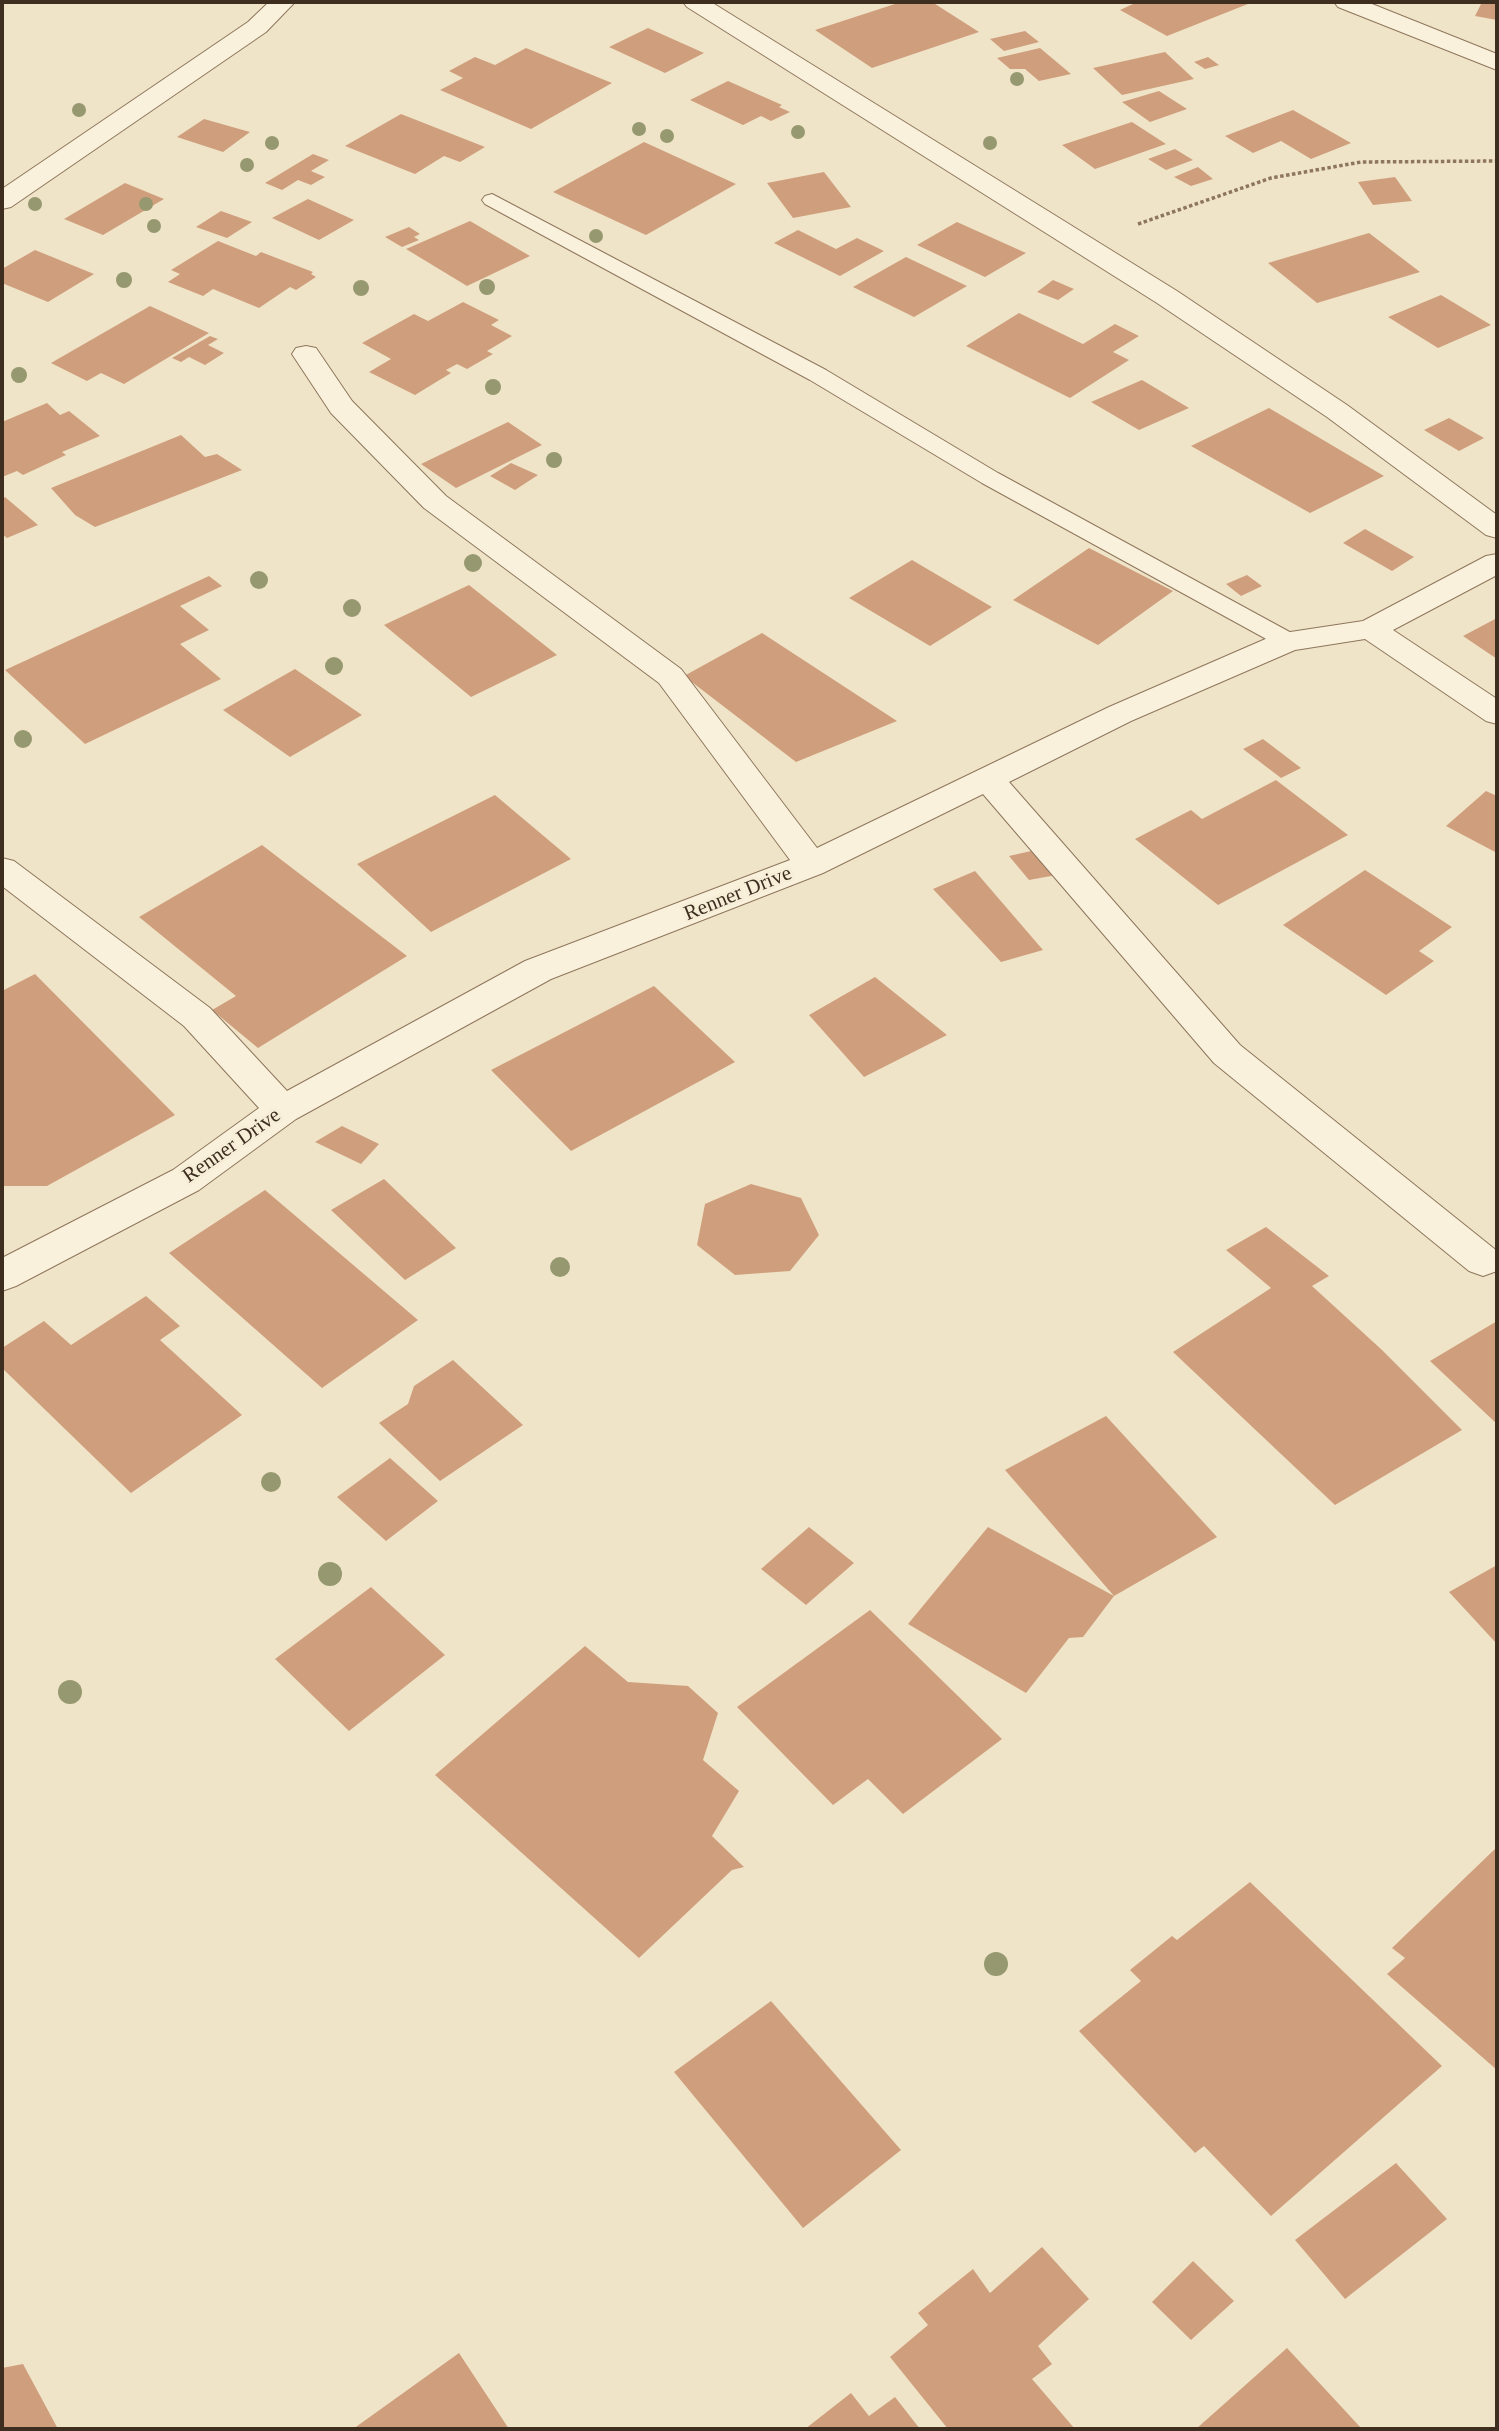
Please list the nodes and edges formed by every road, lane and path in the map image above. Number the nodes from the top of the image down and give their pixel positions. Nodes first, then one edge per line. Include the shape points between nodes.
1 (283, 2) edge
2 (695, 2) edge
3 (1346, 2) edge
4 (1497, 63) edge
5 (1497, 162) edge
6 (492, 200) dead end
7 (2, 201) edge
8 (1081, 244) junction
9 (306, 354) dead end
10 (1497, 529) edge
11 (1497, 563) edge
12 (1371, 629) junction
13 (1288, 641) junction
14 (1497, 714) edge
15 (988, 779) junction
16 (811, 865) junction
17 (2, 869) edge
18 (283, 1110) junction
19 (1483, 1261) dead end
20 (2, 1276) edge

1 - 7 street via 257,27
2 - 8 street
3 - 4 street
5 - 8 path via 1361,162 1271,178
6 - 13 lane via 818,375 989,478
8 - 10 street via 1337,411
9 - 16 street via 341,407 435,502 670,676
11 - 12 street, Renner Drive
12 - 13 street, Renner Drive
12 - 14 street
13 - 15 street, Renner Drive via 1120,714
15 - 16 street, Renner Drive
15 - 19 street via 1227,1054
16 - 18 street, Renner Drive via 538,970
17 - 18 street via 197,1017
18 - 20 street, Renner Drive via 186,1180

